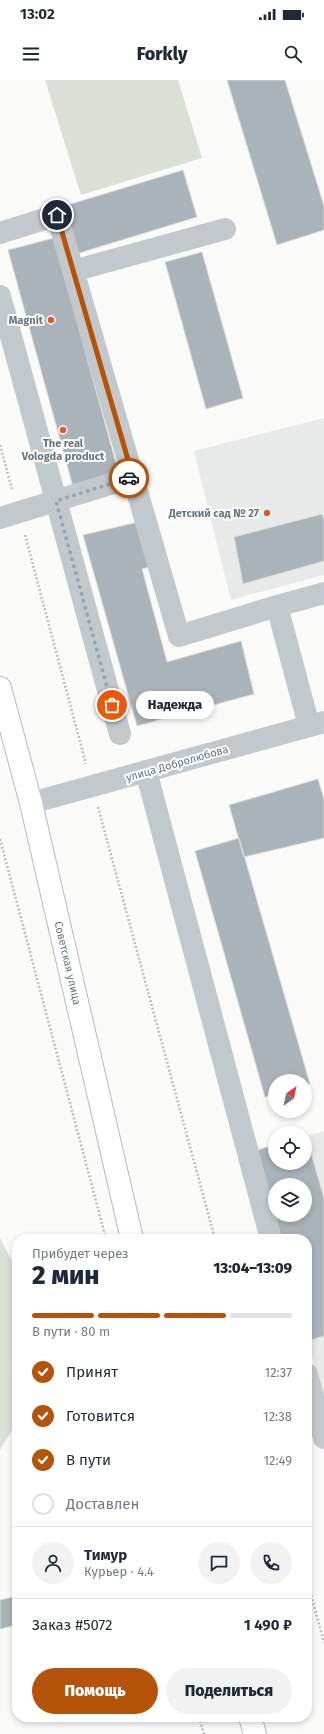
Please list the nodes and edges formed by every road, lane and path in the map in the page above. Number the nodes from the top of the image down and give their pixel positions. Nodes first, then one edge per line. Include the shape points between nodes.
1 (225, 229) dead end
2 (0, 233) edge
3 (73, 271) junction
4 (0, 296) edge
5 (0, 445) edge
6 (133, 477) junction
7 (56, 501) junction
8 (9, 515) edge
9 (324, 593) edge
10 (277, 606) junction
11 (0, 688) edge
12 (316, 724) edge
13 (120, 734) dead end
14 (87, 765) dead end
15 (146, 771) junction
16 (31, 803) junction
17 (97, 803) dead end
18 (0, 839) edge
19 (105, 1234) edge
20 (131, 1234) edge
21 (214, 1234) edge
22 (270, 1234) edge
23 (312, 1377) edge
24 (324, 1438) edge
25 (312, 1599) edge
26 (324, 1643) edge
27 (200, 1722) edge
28 (251, 1722) edge
29 (204, 1734) edge
30 (254, 1734) edge

1 - 3 street
2 - 3 street via 57,215
3 - 6 street
4 - 7 street
5 - 8 path
6 - 7 street
6 - 10 street via 179,636
7 - 8 street
7 - 13 street
8 - 14 path
9 - 10 street
10 - 12 street
11 - 16 main road, Советская улица
12 - 15 street, улица Добролюбова
15 - 16 street, улица Добролюбова
15 - 22 street
16 - 20 main road, Советская улица
17 - 21 path
18 - 19 path
23 - 24 street
25 - 26 path
27 - 29 path
28 - 30 main road

